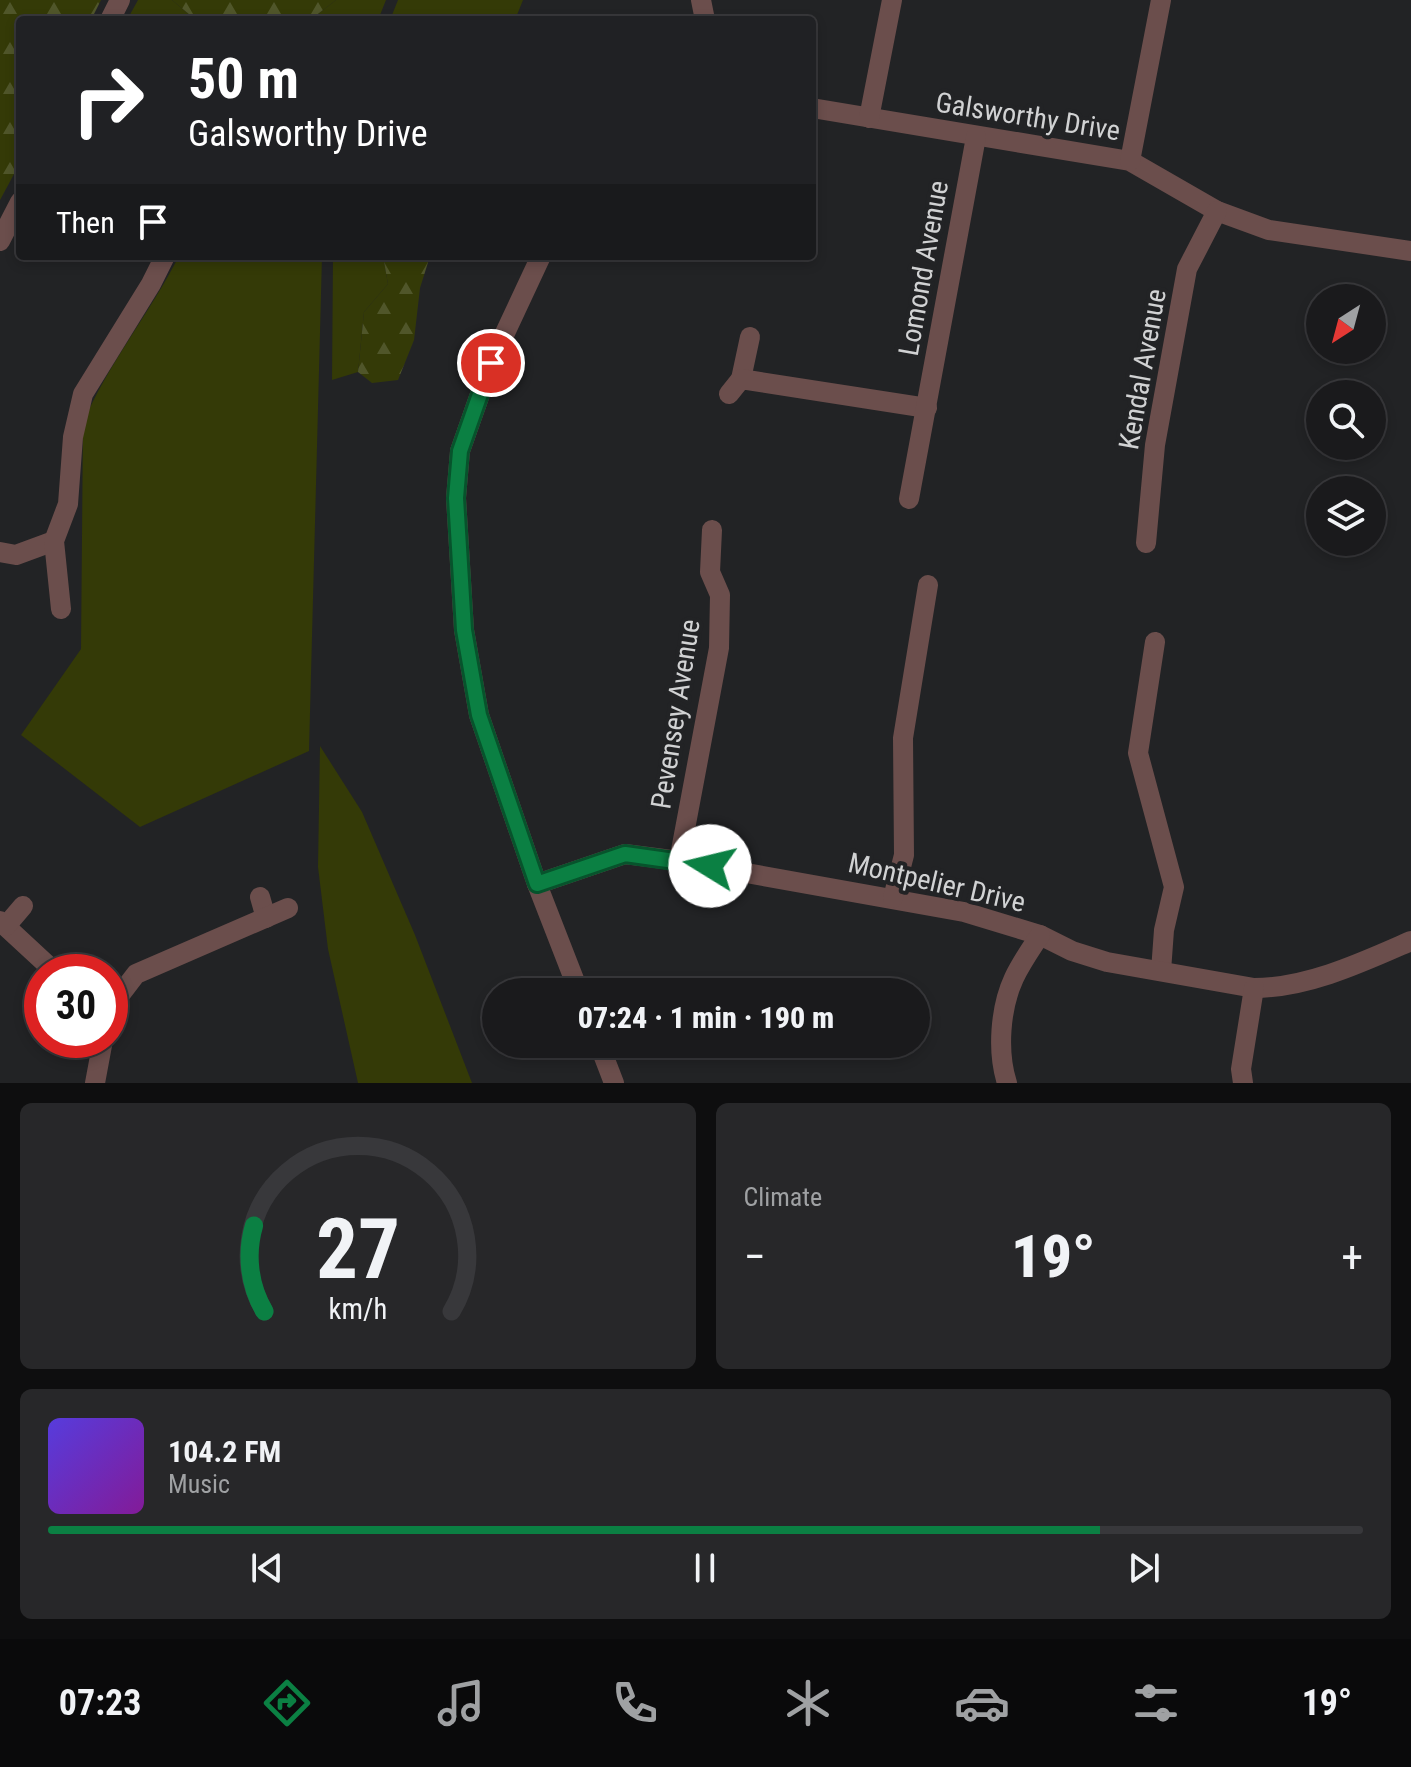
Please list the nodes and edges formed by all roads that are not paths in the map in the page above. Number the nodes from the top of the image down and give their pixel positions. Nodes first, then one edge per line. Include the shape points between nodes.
1 (892, 0) edge
2 (1161, 0) edge
3 (816, 109) edge
4 (869, 118) junction
5 (976, 137) junction
6 (1130, 161) junction
7 (16, 210) edge
8 (1217, 211) junction
9 (0, 241) edge
10 (1411, 251) edge
11 (163, 260) edge
12 (539, 260) edge
13 (750, 337) dead end
14 (927, 408) junction
15 (909, 499) dead end
16 (712, 530) dead end
17 (54, 541) junction
18 (1146, 543) dead end
19 (0, 552) edge
20 (928, 585) dead end
21 (61, 609) dead end
22 (1155, 642) dead end
23 (679, 861) junction
24 (537, 884) junction
25 (260, 897) dead end
26 (893, 898) junction
27 (23, 906) dead end
28 (288, 908) dead end
29 (266, 918) junction
30 (3, 923) edge
31 (1040, 935) junction
32 (1411, 941) edge
33 (36, 954) edge
34 (1161, 971) junction
35 (574, 978) edge
36 (128, 984) edge
37 (1254, 988) junction
38 (100, 1058) edge
39 (604, 1058) edge
40 (95, 1083) edge
41 (614, 1083) edge
42 (1007, 1083) edge
43 (1243, 1083) edge

1 - 4 street
2 - 6 street
3 - 4 street, Galsworthy Drive
4 - 5 street, Galsworthy Drive
5 - 6 street, Galsworthy Drive
5 - 14 street, Lomond Avenue
6 - 8 street, Galsworthy Drive
7 - 9 street
8 - 10 street, Galsworthy Drive via 1269,230
8 - 18 street, Kendal Avenue via 1187,269 1155,445
11 - 17 street via 83,394 73,437 68,504
12 - 24 street via 491,363 465,436 456,498 464,630 479,715
13 - 14 street via 735,387
14 - 15 street, Lomond Avenue
16 - 23 street, Pevensey Avenue via 710,572 720,595 719,648
17 - 19 street via 16,555
17 - 21 street
20 - 26 street via 903,738 904,855
22 - 34 street via 1138,753 1174,887
23 - 24 street, Montpelier Drive via 625,854
23 - 26 street, Montpelier Drive
24 - 35 street
25 - 29 street
26 - 31 street, Montpelier Drive
27 - 30 street
28 - 29 street
29 - 36 street via 136,974
30 - 33 street
31 - 34 street, Montpelier Drive via 1107,962
31 - 42 street via 1013,980 1001,1032
32 - 37 street, Montpelier Drive via 1356,965 1275,988
34 - 37 street, Montpelier Drive
37 - 43 street
38 - 40 street
39 - 41 street

